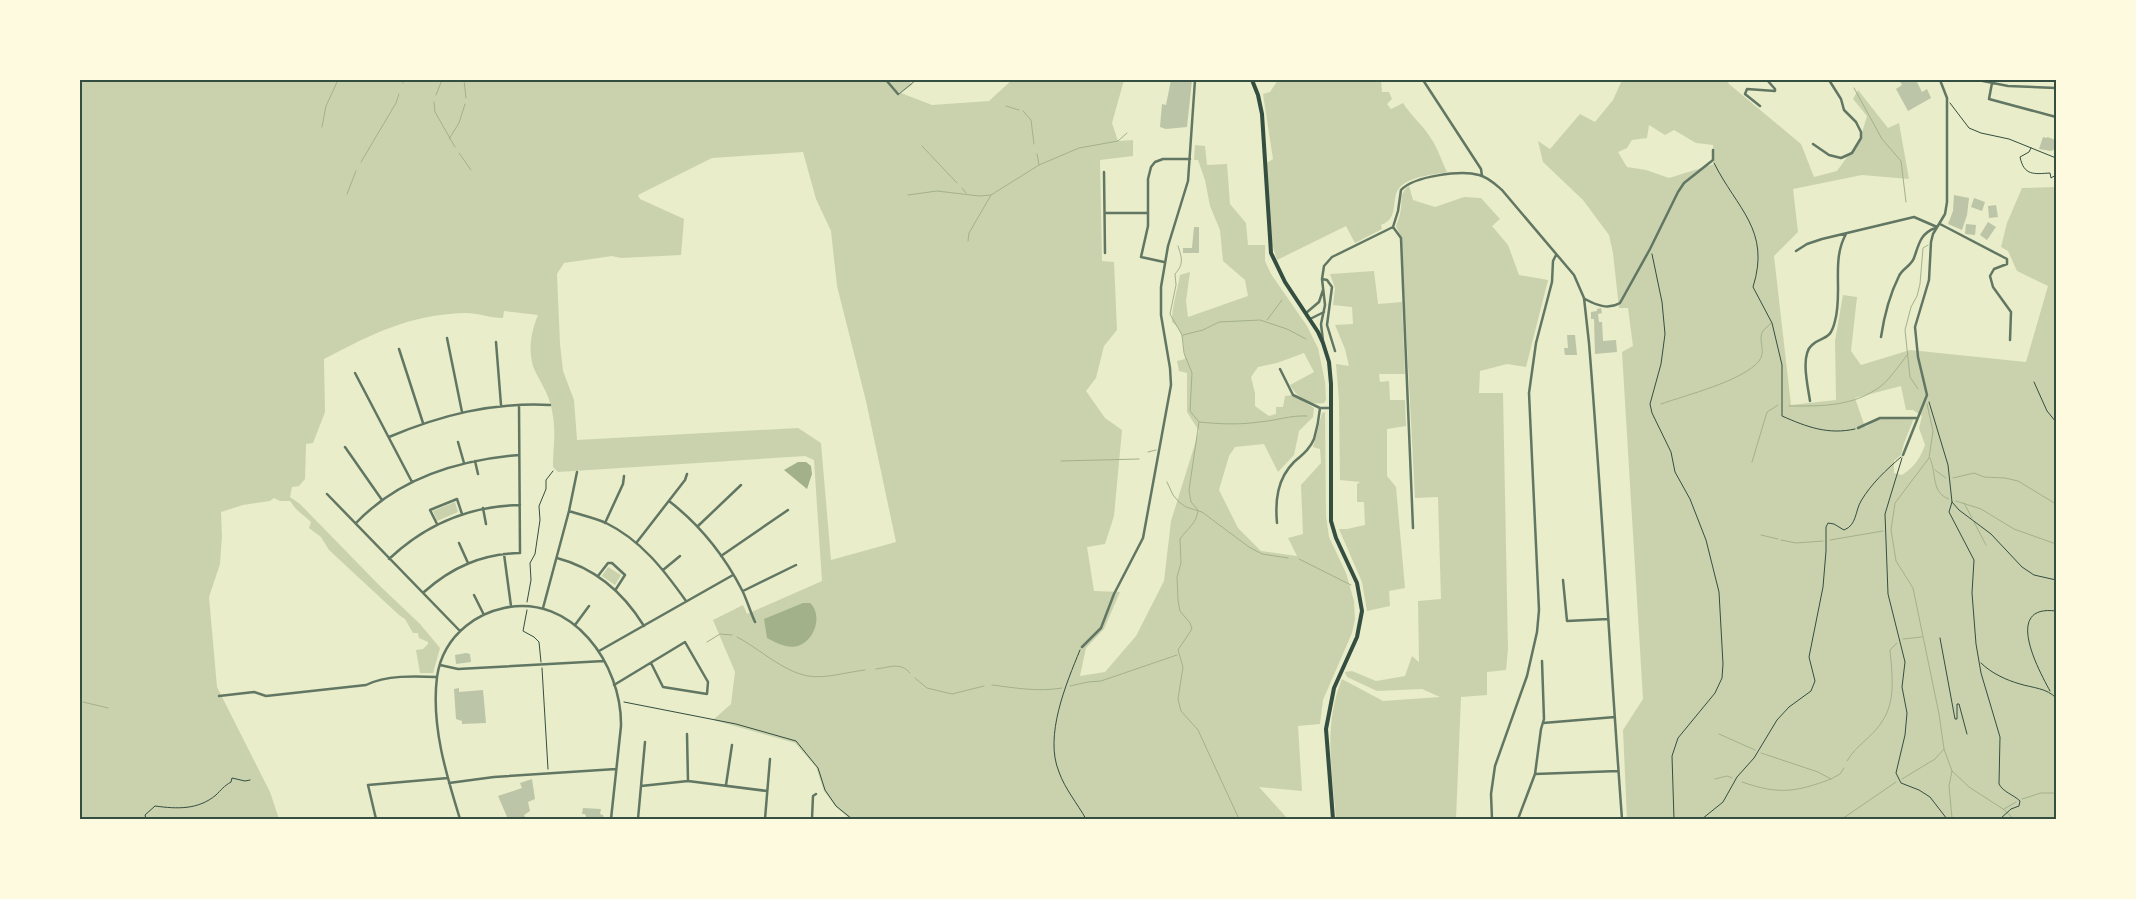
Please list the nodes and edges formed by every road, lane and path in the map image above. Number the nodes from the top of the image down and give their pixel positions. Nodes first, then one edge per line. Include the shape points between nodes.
1 (886, 80) edge
2 (916, 80) edge
3 (1195, 80) edge
4 (1252, 80) edge
5 (1423, 80) edge
6 (1767, 80) edge
7 (1829, 80) edge
8 (1940, 80) edge
9 (1978, 80) edge
10 (1992, 83) junction
11 (2056, 88) edge
12 (898, 94) joint
13 (1947, 98) junction
14 (1760, 106) dead end
15 (2056, 116) edge
16 (1813, 144) dead end
17 (2031, 148) junction
18 (1713, 150) dead end
19 (2056, 158) edge
20 (1190, 159) junction
21 (1712, 160) junction
22 (1104, 172) dead end
23 (2056, 175) edge
24 (1482, 176) junction
25 (1104, 213) junction
26 (1148, 213) junction
27 (1940, 224) junction
28 (1393, 227) junction
29 (1937, 227) junction
30 (1846, 234) junction
31 (1650, 249) junction
32 (1796, 251) dead end
33 (1105, 253) dead end
34 (1556, 256) junction
35 (1164, 262) junction
36 (1322, 279) junction
37 (1323, 289) junction
38 (1584, 298) junction
39 (1324, 312) junction
40 (1306, 313) junction
41 (1310, 319) junction
42 (1881, 337) dead end
43 (447, 338) dead end
44 (2010, 340) dead end
45 (496, 342) dead end
46 (1323, 342) junction
47 (399, 349) dead end
48 (1335, 351) dead end
49 (1280, 369) dead end
50 (354, 373) dead end
51 (2034, 382) dead end
52 (1926, 395) junction
53 (1810, 401) dead end
54 (501, 405) junction
55 (518, 405) junction
56 (550, 405) dead end
57 (1320, 408) junction
58 (1330, 408) junction
59 (462, 412) junction
60 (1916, 418) junction
61 (2056, 422) edge
62 (423, 423) junction
63 (1858, 428) joint
64 (389, 438) junction
65 (458, 442) dead end
66 (345, 447) dead end
67 (519, 455) junction
68 (1903, 455) junction
69 (475, 461) junction
70 (464, 463) junction
71 (553, 471) dead end
72 (577, 472) dead end
73 (478, 474) dead end
74 (686, 474) dead end
75 (624, 476) dead end
76 (412, 482) junction
77 (741, 485) dead end
78 (327, 494) dead end
79 (382, 500) junction
80 (669, 502) junction
81 (1952, 502) junction
82 (520, 505) junction
83 (483, 508) junction
84 (788, 510) dead end
85 (569, 511) junction
86 (462, 514) junction
87 (356, 523) junction
88 (605, 523) junction
89 (1277, 523) dead end
90 (437, 524) junction
91 (486, 524) dead end
92 (698, 526) junction
93 (1413, 528) dead end
94 (637, 542) junction
95 (459, 544) dead end
96 (504, 554) junction
97 (680, 556) dead end
98 (721, 556) junction
99 (557, 558) junction
100 (389, 559) junction
101 (468, 563) junction
102 (796, 565) dead end
103 (664, 570) junction
104 (733, 575) junction
105 (598, 576) junction
106 (1563, 580) dead end
107 (2056, 580) edge
108 (616, 590) junction
109 (743, 591) junction
110 (424, 592) junction
111 (474, 595) dead end
112 (686, 601) junction
113 (512, 606) junction
114 (527, 606) junction
115 (589, 606) dead end
116 (543, 608) junction
117 (2056, 611) edge
118 (484, 615) junction
119 (1608, 619) junction
120 (755, 622) dead end
121 (575, 624) junction
122 (644, 626) junction
123 (460, 631) junction
124 (1940, 638) dead end
125 (1082, 647) joint
126 (599, 651) junction
127 (604, 661) junction
128 (1542, 661) dead end
129 (1980, 662) junction
130 (651, 663) junction
131 (440, 665) junction
132 (542, 665) junction
133 (437, 677) junction
134 (614, 684) junction
135 (2050, 692) junction
136 (219, 696) dead end
137 (2056, 698) edge
138 (618, 702) junction
139 (1615, 717) junction
140 (1543, 723) junction
141 (687, 734) dead end
142 (1967, 734) dead end
143 (645, 742) dead end
144 (732, 745) dead end
145 (770, 759) dead end
146 (616, 770) junction
147 (1618, 771) junction
148 (548, 773) junction
149 (1535, 774) junction
150 (448, 778) junction
151 (250, 780) dead end
152 (688, 781) junction
153 (449, 783) junction
154 (726, 785) junction
155 (641, 786) junction
156 (767, 791) junction
157 (816, 794) dead end
158 (146, 819) edge
159 (376, 819) edge
160 (460, 819) edge
161 (611, 819) edge
162 (638, 819) edge
163 (765, 819) edge
164 (812, 819) edge
165 (852, 819) edge
166 (1086, 819) edge
167 (1332, 819) edge
168 (1492, 819) edge
169 (1518, 819) edge
170 (1612, 819) edge
171 (1622, 819) edge
172 (1674, 819) edge
173 (1702, 819) edge
174 (1947, 819) edge
175 (2000, 819) edge

1 - 12 street
2 - 12 lane
3 - 20 street
4 - 40 main road via 1262,114 1271,253 1285,282
5 - 24 street via 1481,169
6 - 14 street via 1775,91 1753,88 1747,89 1745,94
7 - 16 street via 1844,110 1856,122 1861,138 1852,153 1841,158 1829,155
8 - 13 street
9 - 10 street
10 - 11 street
10 - 15 street via 1989,99
13 - 17 path via 1970,128
13 - 27 street via 1948,191 1945,214
17 - 19 path
17 - 23 path via 2020,157 2026,169 2035,175 2050,173 2051,178
18 - 21 street
20 - 26 street via 1154,162 1149,173
20 - 35 street via 1186,189
21 - 31 street via 1684,183
21 - 63 path via 1751,221 1757,242 1758,270 1753,287 1772,323 1782,365 1782,416 1830,432
22 - 25 street
24 - 28 street via 1451,174 1405,186 1399,196
24 - 34 street via 1502,190
25 - 26 street
25 - 33 street
26 - 35 street via 1141,257
27 - 29 street
27 - 44 street via 2007,259 2007,264 1994,269 1990,276 1992,287 2012,312
28 - 36 street via 1332,257 1324,266
28 - 93 street via 1401,238
29 - 30 street via 1914,217
29 - 42 street via 1927,231 1920,240 1914,260 1900,274 1883,321
29 - 52 street via 1931,242 1929,280 1915,327
30 - 32 street via 1806,244
30 - 53 street via 1837,268 1839,301 1836,320 1828,336 1812,344 1805,359
31 - 38 street via 1620,302 1612,306 1594,304
31 - 172 path via 1658,273 1665,334 1650,404 1671,452 1675,472 1706,540 1719,592 1723,664 1722,678 1715,693 1678,738 1672,756
34 - 38 street via 1574,275
34 - 168 street via 1536,343 1529,393 1537,632 1527,676 1495,766 1490,794
35 - 125 street via 1161,315 1171,385 1143,538 1100,628
36 - 37 street
36 - 48 street via 1332,287 1327,325
37 - 39 street
37 - 40 street via 1319,302
38 - 119 street
39 - 41 street
39 - 46 street via 1321,324
40 - 41 main road
41 - 46 main road
43 - 59 street
45 - 54 street
46 - 58 main road via 1329,362
47 - 62 street
49 - 57 street via 1293,394
50 - 64 street
51 - 61 path via 2047,411
52 - 60 street
52 - 81 path via 1948,465
54 - 55 street
54 - 59 street
55 - 56 street
55 - 67 street
57 - 58 street
57 - 89 street via 1314,440 1279,485
58 - 167 main road via 1331,520 1357,583 1362,611 1357,637 1330,701 1326,730
59 - 62 street
60 - 63 street via 1880,418
60 - 68 street
62 - 64 street
64 - 76 street
65 - 70 street
66 - 79 street
67 - 69 street
67 - 82 street
68 - 173 path via 1882,473 1860,502 1849,528 1844,530 1828,523 1826,527 1823,587 1810,657 1815,681 1812,691 1777,720 1723,802
68 - 174 path via 1885,514 1888,594 1905,662 1902,687 1906,720 1896,773 1901,784 1930,797
69 - 70 street
69 - 73 street
70 - 76 street
71 - 114 path via 546,480 539,506 540,520 530,563
72 - 85 street
74 - 80 street
75 - 88 street
76 - 79 street
77 - 92 street
78 - 87 street
79 - 87 street
80 - 92 street
80 - 94 street
81 - 107 path via 1991,534 2022,567 2034,575
81 - 129 path via 1949,512 1974,560 1972,593
82 - 83 street
82 - 96 street via 520,553
83 - 86 street
83 - 91 street
84 - 98 street
85 - 88 street
85 - 99 street
86 - 90 street
86 - 90 street via 457,499 451,500 430,510
87 - 100 street
88 - 94 street
90 - 100 street
92 - 98 street
94 - 103 street
95 - 101 street
96 - 101 street
96 - 113 street
97 - 103 street
98 - 104 street
99 - 105 street
99 - 116 street
100 - 110 street
101 - 110 street via 437,580
102 - 109 street
103 - 112 street
104 - 109 street
104 - 112 street
105 - 108 street
105 - 108 street via 608,563 612,563 625,575
106 - 119 street via 1567,621
108 - 122 street
109 - 120 street
110 - 123 street
111 - 118 street
112 - 122 street
113 - 114 street
113 - 118 street
114 - 116 street
114 - 132 path via 523,631 539,642
115 - 121 street
116 - 121 street
117 - 135 path via 2036,612 2026,627 2036,663
118 - 123 street
119 - 139 street
121 - 126 street
122 - 126 street
123 - 131 street via 447,647
124 - 142 path via 1955,719 1959,704
125 - 166 path via 1063,700 1053,743 1058,772
126 - 127 street
127 - 132 street
127 - 134 street
128 - 140 street
129 - 135 path via 1998,675
129 - 175 path via 2000,737 1999,784 2020,802
130 - 130 street via 685,642 708,682 707,694 663,687
130 - 134 street
131 - 132 street via 458,669
131 - 133 street
132 - 148 path
133 - 136 street via 374,681 366,685 266,696 254,692
133 - 150 street via 438,730
134 - 138 street
135 - 137 path
138 - 146 street via 621,726
138 - 165 path via 736,724 796,741 818,768 825,790 836,806
139 - 140 street
139 - 147 street
140 - 149 street
141 - 152 street
143 - 155 street
144 - 154 street
145 - 156 street
146 - 148 street
146 - 161 street
147 - 149 street
147 - 171 street
148 - 153 street
149 - 169 street
150 - 153 street
150 - 159 street via 368,785
151 - 158 path via 232,778 215,796 191,808 155,806 145,815
152 - 154 street
152 - 155 street
153 - 160 street
154 - 156 street
155 - 162 street
156 - 163 street
157 - 164 street via 813,796
170 - 171 street

